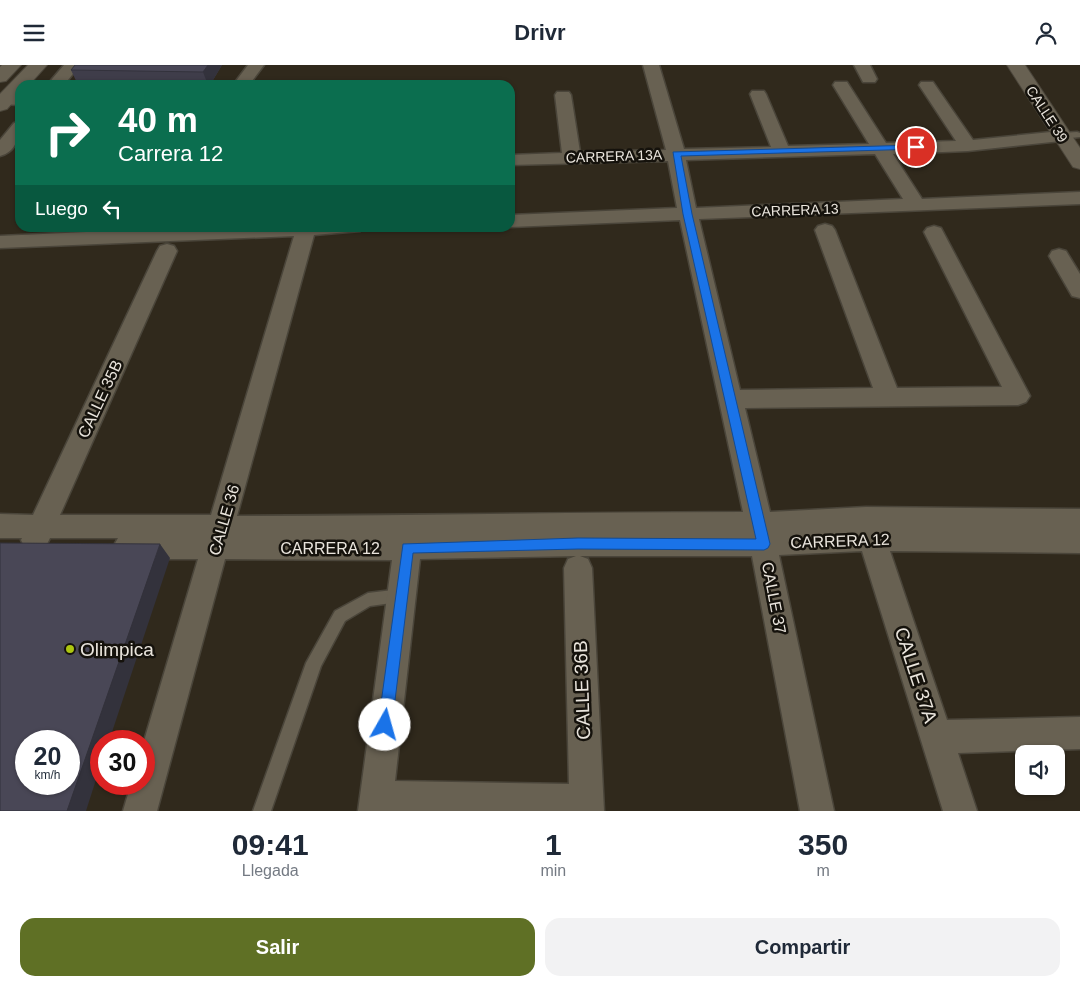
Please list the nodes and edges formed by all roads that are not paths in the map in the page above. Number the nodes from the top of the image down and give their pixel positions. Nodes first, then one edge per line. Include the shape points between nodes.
1 (12, 65) edge
2 (38, 65) edge
3 (72, 65) edge
4 (256, 65) edge
5 (652, 65) edge
6 (1016, 65) edge
7 (0, 77) edge
8 (26, 80) edge
9 (59, 80) edge
10 (245, 80) edge
11 (841, 85) dead end
12 (927, 85) dead end
13 (758, 94) dead end
14 (563, 95) dead end
15 (15, 133) edge
16 (1069, 136) junction
17 (968, 145) junction
18 (881, 149) junction
19 (0, 151) edge
20 (782, 152) junction
21 (676, 154) junction
22 (572, 158) junction
23 (515, 160) edge
24 (1080, 163) edge
25 (1080, 199) edge
26 (916, 205) junction
27 (1080, 209) edge
28 (690, 220) junction
29 (515, 221) edge
30 (825, 230) dead end
31 (123, 232) edge
32 (305, 232) edge
33 (934, 232) dead end
34 (77, 233) edge
35 (0, 242) edge
36 (167, 251) dead end
37 (1059, 256) dead end
38 (1080, 291) edge
39 (888, 397) junction
40 (730, 399) junction
41 (1080, 521) edge
42 (0, 526) edge
43 (761, 534) junction
44 (36, 536) junction
45 (220, 537) junction
46 (872, 539) junction
47 (392, 541) junction
48 (1080, 541) edge
49 (0, 546) edge
50 (578, 569) dead end
51 (401, 597) junction
52 (1080, 733) edge
53 (936, 737) junction
54 (375, 804) edge
55 (586, 806) edge
56 (140, 811) edge
57 (262, 811) edge
58 (817, 811) edge
59 (960, 811) edge

1 - 7 street
2 - 8 street
3 - 9 street
4 - 10 street
5 - 21 street, CALLE 37
6 - 16 street, CALLE 39
11 - 18 street
12 - 17 street
13 - 20 street
14 - 22 street
15 - 19 street
16 - 17 street, CARRERA 13A
16 - 24 street, CALLE 39
17 - 18 street, CARRERA 13A
18 - 20 street, CARRERA 13A
18 - 26 street
20 - 21 street, CARRERA 13A
21 - 22 street, CARRERA 13A
21 - 28 street, CALLE 37
22 - 23 street, CARRERA 13A
25 - 26 street, CARRERA 13
26 - 28 street, CARRERA 13
27 - 28 street, CARRERA 13
28 - 29 street, CARRERA 13
28 - 40 street, CALLE 37
30 - 39 street
31 - 34 street
32 - 45 street, CALLE 36
33 - 39 street via 1018,395
34 - 35 street
36 - 44 street, CALLE 35B
37 - 38 street
39 - 40 street
40 - 43 street, CALLE 37
41 - 43 street, CARRERA 12 via 866,519
42 - 44 street, CARRERA 12
43 - 46 street, CARRERA 12
43 - 47 street, CARRERA 12 via 578,544
43 - 58 street, CALLE 37
44 - 45 street, CARRERA 12
44 - 49 street, CARRERA 12
45 - 47 street, CARRERA 12
45 - 56 street, CALLE 36
46 - 48 street, CARRERA 12
46 - 53 street, CALLE 37A
47 - 51 street
50 - 55 street, CALLE 36B
51 - 54 street
51 - 57 lane via 368,600 340,616 314,663
52 - 53 street
53 - 59 street, CALLE 37A
54 - 55 street

